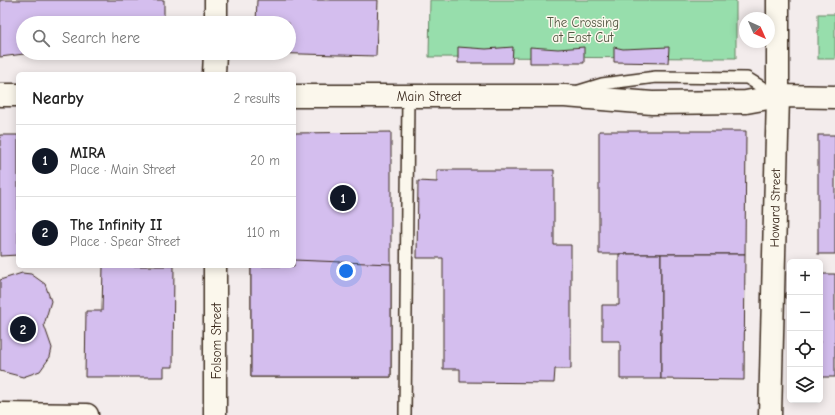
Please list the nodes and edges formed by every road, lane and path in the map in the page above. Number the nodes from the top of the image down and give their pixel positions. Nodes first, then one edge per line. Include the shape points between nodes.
1 (216, 0) edge
2 (778, 0) edge
3 (216, 16) edge
4 (215, 60) edge
5 (214, 72) edge
6 (0, 95) edge
7 (16, 95) edge
8 (296, 96) edge
9 (408, 96) junction
10 (778, 96) junction
11 (835, 97) edge
12 (215, 268) edge
13 (0, 414) edge
14 (87, 415) edge
15 (215, 415) edge
16 (405, 415) edge
17 (770, 415) edge

1 - 3 street
2 - 10 street, Howard Street
4 - 5 street
6 - 7 street
8 - 9 street, Main Street
9 - 10 street, Main Street via 565,96 652,103 746,102
9 - 16 lane
10 - 11 street, Main Street
10 - 17 street, Howard Street
12 - 15 street, Folsom Street
13 - 14 street

